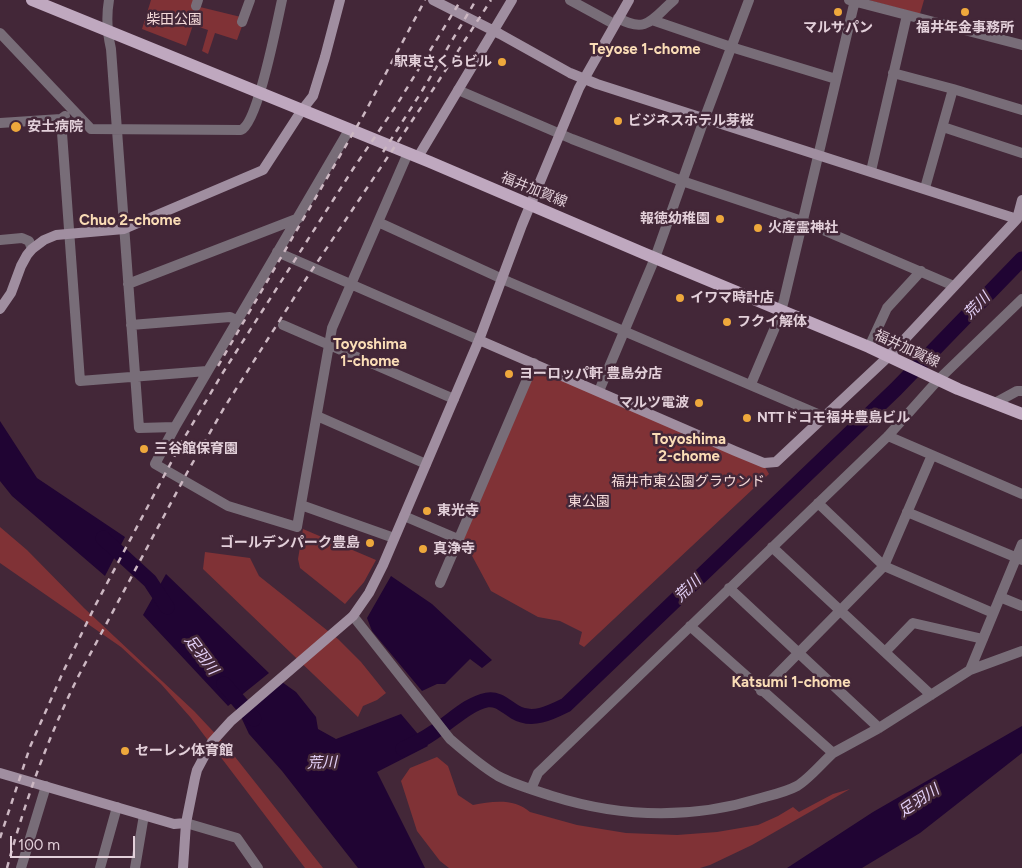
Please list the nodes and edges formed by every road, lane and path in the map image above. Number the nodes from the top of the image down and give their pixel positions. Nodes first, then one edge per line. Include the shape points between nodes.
1 (32, 0) edge
2 (109, 0) edge
3 (250, 0) edge
4 (282, 0) edge
5 (340, 0) edge
6 (434, 0) edge
7 (512, 0) edge
8 (570, 0) edge
9 (629, 0) edge
10 (674, 0) edge
11 (749, 0) edge
12 (853, 0) edge
13 (907, 15) junction
14 (652, 20) junction
15 (616, 21) junction
16 (242, 22) dead end
17 (107, 30) junction
18 (494, 30) junction
19 (0, 33) edge
20 (1022, 45) edge
21 (731, 47) junction
22 (893, 73) junction
23 (583, 79) junction
24 (836, 79) junction
25 (953, 89) junction
26 (458, 90) junction
27 (260, 93) junction
28 (72, 109) junction
29 (302, 110) junction
30 (1022, 110) edge
31 (704, 117) junction
32 (61, 119) junction
33 (0, 123) edge
34 (942, 127) junction
35 (117, 129) junction
36 (559, 134) junction
37 (346, 135) dead end
38 (1022, 153) edge
39 (413, 155) junction
40 (819, 155) junction
41 (871, 171) junction
42 (682, 181) junction
43 (925, 188) junction
44 (1022, 200) edge
45 (530, 205) junction
46 (299, 218) junction
47 (1017, 219) junction
48 (802, 221) junction
49 (378, 222) junction
50 (124, 229) junction
51 (69, 234) junction
52 (0, 240) edge
53 (32, 248) junction
54 (277, 252) junction
55 (656, 258) junction
56 (920, 272) junction
57 (502, 279) junction
58 (128, 284) junction
59 (352, 284) junction
60 (954, 286) junction
61 (1022, 300) edge
62 (0, 309) edge
63 (781, 311) junction
64 (238, 321) junction
65 (131, 325) junction
66 (283, 325) dead end
67 (625, 330) junction
68 (479, 340) junction
69 (329, 345) junction
70 (869, 347) junction
71 (889, 356) junction
72 (534, 363) junction
73 (207, 371) junction
74 (135, 377) junction
75 (935, 379) junction
76 (751, 384) junction
77 (599, 391) junction
78 (1022, 391) edge
79 (454, 399) junction
80 (995, 403) junction
81 (1022, 414) edge
82 (316, 416) junction
83 (825, 417) junction
84 (175, 427) junction
85 (888, 436) junction
86 (932, 455) junction
87 (426, 464) junction
88 (1022, 494) edge
89 (818, 503) junction
90 (301, 505) junction
91 (908, 512) junction
92 (404, 516) junction
93 (394, 538) junction
94 (458, 539) junction
95 (1022, 544) edge
96 (772, 547) junction
97 (1019, 559) edge
98 (884, 566) junction
99 (440, 583) dead end
100 (730, 588) junction
101 (1000, 597) junction
102 (1022, 606) edge
103 (840, 610) junction
104 (994, 613) junction
105 (353, 616) junction
106 (690, 626) junction
107 (982, 640) junction
108 (1022, 651) edge
109 (885, 652) junction
110 (799, 653) junction
111 (970, 670) junction
112 (761, 690) junction
113 (931, 695) junction
114 (879, 728) junction
115 (834, 753) junction
116 (0, 773) edge
117 (46, 786) junction
118 (531, 789) junction
119 (117, 807) junction
120 (144, 815) junction
121 (186, 824) junction
122 (21, 868) edge
123 (100, 868) edge
124 (134, 868) edge
125 (183, 868) edge
126 (258, 868) edge

1 - 17 main road, 福井加賀線
2 - 17 street
3 - 16 street
4 - 27 street
5 - 29 street via 314,93
6 - 18 street
7 - 18 street
8 - 15 street
9 - 15 street
10 - 14 street
11 - 21 street
12 - 13 street
12 - 24 street
13 - 20 street
13 - 22 street
14 - 15 street via 638,26
14 - 21 street
15 - 23 street
17 - 27 main road, 福井加賀線
17 - 35 street
18 - 23 street
18 - 26 street
19 - 28 street
21 - 24 street
21 - 31 street
22 - 25 street
22 - 41 street
23 - 31 street
23 - 36 street
24 - 40 street
25 - 30 street
25 - 34 street
26 - 36 street
26 - 39 street
27 - 29 main road, 福井加賀線
27 - 35 street via 243,130
28 - 32 street
28 - 35 street via 91,129
29 - 39 main road, 福井加賀線
29 - 50 street via 260,172
31 - 40 street
31 - 42 street
32 - 33 street
32 - 51 street
34 - 38 street
34 - 43 street
35 - 50 street
36 - 42 street
36 - 45 street
37 - 46 street
39 - 45 main road, 福井加賀線
39 - 49 street
40 - 41 street
40 - 48 street
41 - 43 street
42 - 48 street
42 - 55 street
43 - 47 street
44 - 47 street
45 - 55 main road, 福井加賀線
45 - 57 street
46 - 54 street
46 - 58 street
47 - 60 street
48 - 56 street
48 - 63 street
49 - 57 street
49 - 59 street
50 - 51 street
50 - 58 street
51 - 53 street via 56,235
51 - 74 street via 80,381
52 - 53 street via 22,238 29,241
53 - 62 street
54 - 59 street
54 - 64 street
55 - 63 main road, 福井加賀線
55 - 67 street
56 - 60 street
56 - 70 street via 887,308
57 - 67 street
57 - 68 street
58 - 65 street
59 - 68 street
59 - 69 street via 332,328
60 - 71 street
61 - 75 street
63 - 70 main road, 福井加賀線
63 - 76 street
64 - 65 street via 230,318
64 - 73 street
65 - 74 street
66 - 69 street
67 - 76 street
67 - 77 street
68 - 72 street
68 - 79 street
69 - 79 street
69 - 82 street
70 - 71 main road, 福井加賀線
71 - 75 main road, 福井加賀線
71 - 83 street
72 - 77 street
72 - 94 street
73 - 74 street
73 - 84 street
74 - 84 street via 139,428
75 - 80 main road, 福井加賀線
75 - 85 street
76 - 83 street
77 - 83 street via 764,463 776,462
78 - 80 street
79 - 87 street
80 - 81 main road, 福井加賀線
82 - 87 street
82 - 90 street
84 - 90 street via 155,464 228,506 297,527
85 - 86 street
85 - 89 street
86 - 88 street
86 - 91 street
87 - 92 street
89 - 96 street
89 - 98 street
90 - 93 street
91 - 97 street
91 - 98 street
92 - 93 street
92 - 94 street
93 - 105 street via 369,593
94 - 99 street
95 - 97 street
96 - 100 street
96 - 103 street
97 - 101 street
98 - 103 street
98 - 104 street
100 - 106 street
100 - 110 street
101 - 102 street
101 - 104 street
103 - 109 street
103 - 110 street
104 - 107 street
105 - 118 street via 450,739 498,775
105 - 121 street via 212,742 195,778
106 - 112 street
106 - 118 street via 538,773
107 - 109 street via 913,623
107 - 111 street
108 - 111 street
109 - 113 street
110 - 112 street
110 - 114 street
111 - 113 street
112 - 115 street
113 - 114 street
114 - 115 street
115 - 118 street via 797,786 746,803 690,813 617,812 582,806
116 - 117 street
117 - 119 street
117 - 122 street
119 - 120 street
119 - 123 street
120 - 121 street via 174,824
120 - 124 street
121 - 125 street
121 - 126 street via 237,838

